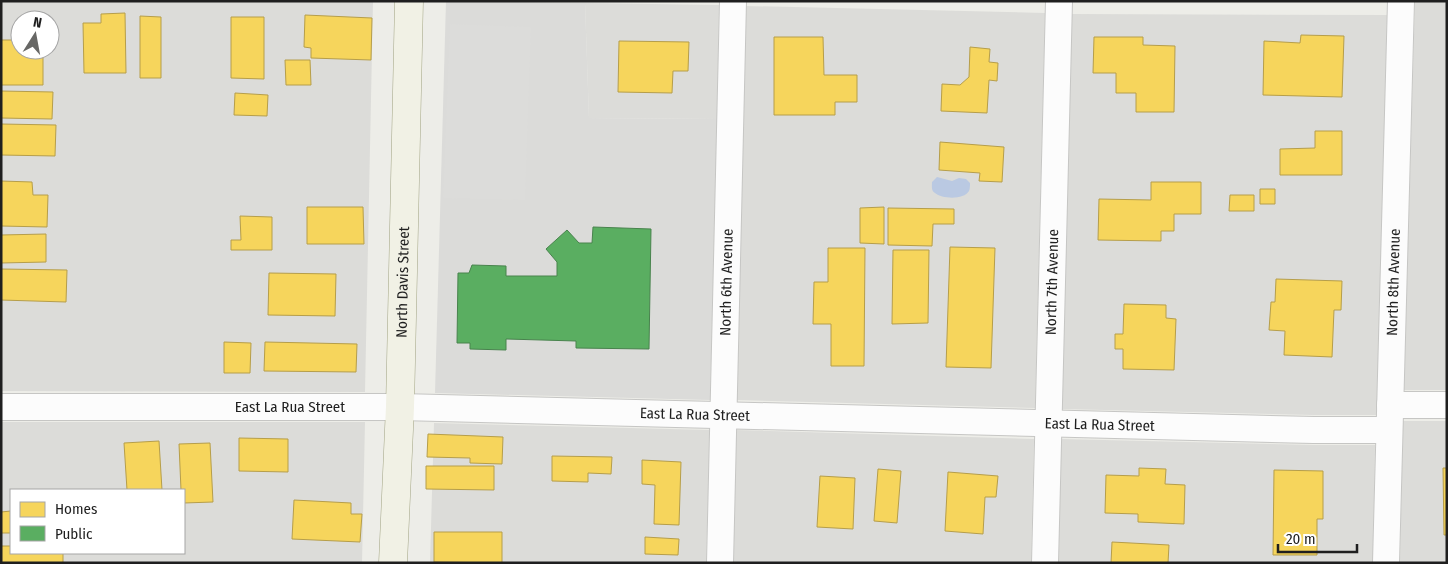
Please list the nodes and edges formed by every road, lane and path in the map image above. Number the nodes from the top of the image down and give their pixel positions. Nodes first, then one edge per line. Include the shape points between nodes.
1 (410, 1) edge
2 (733, 1) edge
3 (1059, 1) edge
4 (1401, 1) edge
5 (1447, 405) edge
6 (1, 406) edge
7 (400, 407) junction
8 (723, 415) junction
9 (1390, 418) junction
10 (1048, 424) junction
11 (392, 563) edge
12 (720, 563) edge
13 (1045, 563) edge
14 (1386, 563) edge

1 - 7 main road, North Davis Street
2 - 8 street, North 6th Avenue
3 - 10 street, North 7th Avenue
4 - 9 street, North 8th Avenue
5 - 9 street, East La Rua Street
6 - 7 street, East La Rua Street
7 - 8 street, East La Rua Street
7 - 11 main road, North Davis Street
8 - 10 street, East La Rua Street
8 - 12 street, North 6th Avenue
9 - 10 street, East La Rua Street via 1314,430
9 - 14 street, North 8th Avenue
10 - 13 street, North 7th Avenue

